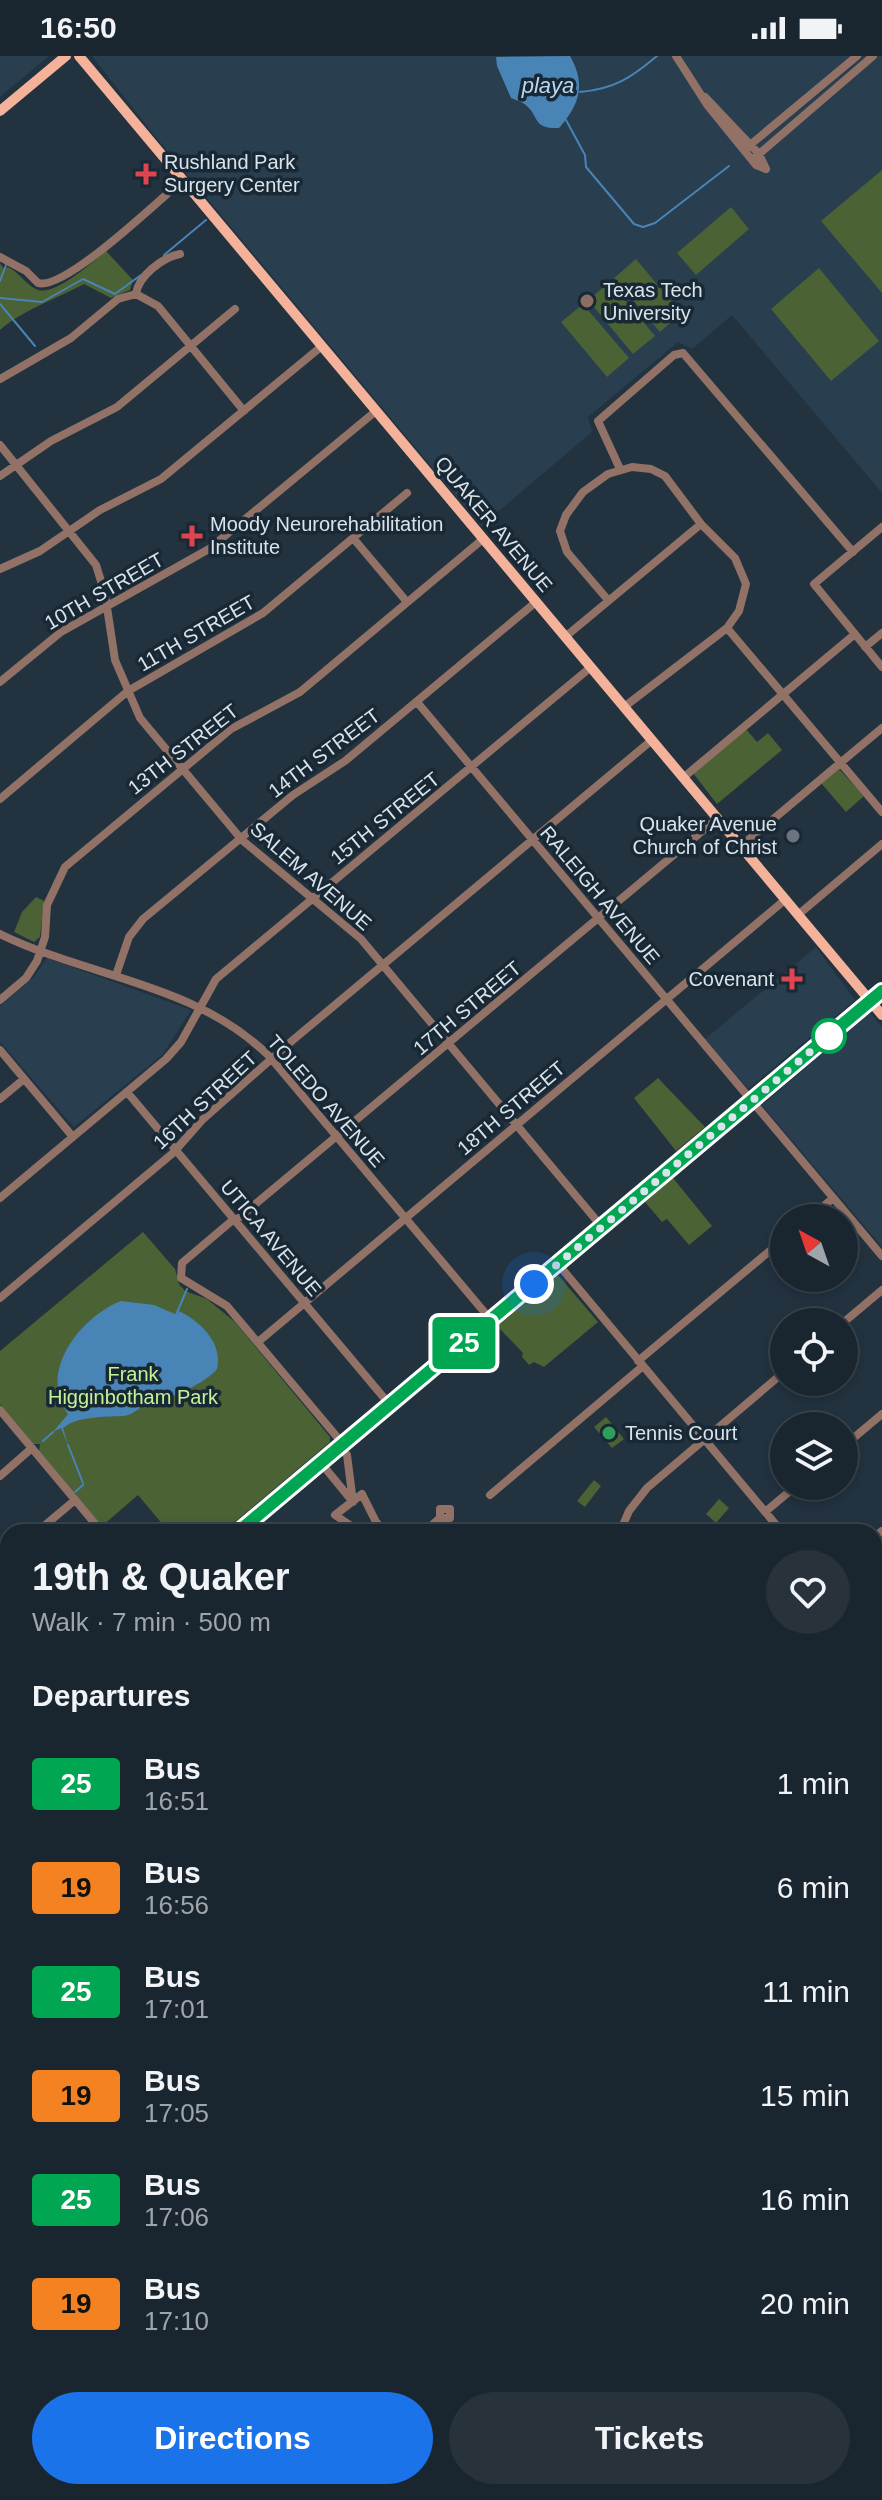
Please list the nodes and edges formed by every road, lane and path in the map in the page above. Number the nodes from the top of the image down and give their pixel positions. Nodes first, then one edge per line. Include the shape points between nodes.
1 (66, 56) edge
2 (79, 56) edge
3 (676, 56) edge
4 (857, 56) edge
5 (873, 56) edge
6 (0, 111) edge
7 (748, 147) junction
8 (183, 180) junction
9 (180, 254) dead end
10 (0, 257) edge
11 (136, 294) junction
12 (235, 309) dead end
13 (191, 346) junction
14 (322, 346) junction
15 (0, 379) edge
16 (244, 411) junction
17 (376, 411) junction
18 (0, 445) edge
19 (17, 465) junction
20 (620, 469) junction
21 (0, 476) edge
22 (407, 493) dead end
23 (701, 524) junction
24 (882, 527) edge
25 (72, 531) junction
26 (353, 538) junction
27 (483, 539) junction
28 (853, 552) junction
29 (0, 569) edge
30 (608, 600) junction
31 (407, 602) junction
32 (536, 602) junction
33 (107, 606) junction
34 (727, 628) junction
35 (882, 633) edge
36 (855, 634) junction
37 (565, 637) junction
38 (865, 647) junction
39 (591, 667) junction
40 (882, 667) edge
41 (0, 682) edge
42 (127, 692) junction
43 (783, 694) junction
44 (417, 702) junction
45 (624, 707) junction
46 (882, 728) edge
47 (652, 740) junction
48 (840, 763) junction
49 (472, 767) junction
50 (182, 768) junction
51 (684, 777) junction
52 (0, 799) edge
53 (882, 812) edge
54 (718, 818) junction
55 (241, 839) junction
56 (532, 839) junction
57 (882, 844) edge
58 (741, 846) junction
59 (314, 897) junction
60 (786, 899) junction
61 (799, 914) junction
62 (599, 918) junction
63 (0, 934) edge
64 (42, 950) junction
65 (383, 965) junction
66 (116, 975) junction
67 (882, 991) edge
68 (666, 999) junction
69 (0, 1000) edge
70 (870, 1001) junction
71 (200, 1006) junction
72 (882, 1015) edge
73 (449, 1044) junction
74 (0, 1050) edge
75 (272, 1060) junction
76 (24, 1079) junction
77 (127, 1092) junction
78 (0, 1099) edge
79 (752, 1101) junction
80 (517, 1124) junction
81 (73, 1137) junction
82 (337, 1137) junction
83 (176, 1150) junction
84 (0, 1198) edge
85 (833, 1198) junction
86 (826, 1204) edge
87 (405, 1218) junction
88 (235, 1220) junction
89 (602, 1227) junction
90 (770, 1251) edge
91 (882, 1256) edge
92 (558, 1264) junction
93 (882, 1290) edge
94 (0, 1298) edge
95 (304, 1303) junction
96 (858, 1310) edge
97 (491, 1320) junction
98 (258, 1342) junction
99 (640, 1364) junction
100 (770, 1384) edge
101 (390, 1405) junction
102 (0, 1410) edge
103 (882, 1414) edge
104 (858, 1434) edge
105 (704, 1439) junction
106 (341, 1446) junction
107 (32, 1448) junction
108 (321, 1463) junction
109 (0, 1476) edge
110 (490, 1495) dead end
111 (75, 1500) junction
112 (779, 1500) edge
113 (353, 1502) junction
114 (765, 1512) junction
115 (440, 1518) dead end
116 (46, 1524) edge
117 (95, 1524) edge
118 (248, 1524) edge
119 (348, 1524) edge
120 (376, 1524) edge
121 (433, 1524) edge
122 (623, 1524) edge
123 (775, 1524) edge

1 - 6 main road
2 - 8 main road, QUAKER AVENUE
3 - 7 street
4 - 7 street
5 - 7 street via 756,157
8 - 10 street via 84,263 52,282 41,284
8 - 14 main road, QUAKER AVENUE
9 - 11 street via 168,257 141,280
11 - 13 street via 158,306
11 - 15 street via 118,299 71,338
12 - 13 street
13 - 16 street
13 - 19 street via 117,407
14 - 16 street
14 - 17 main road, QUAKER AVENUE
16 - 25 street via 161,479 100,510
17 - 27 main road, QUAKER AVENUE
17 - 33 street, 10TH STREET via 209,549
18 - 19 street, SALEM AVENUE
19 - 21 street
19 - 25 street, SALEM AVENUE
20 - 23 street via 640,466 659,472
20 - 28 street via 597,425 674,355 683,353
20 - 30 street via 583,492 560,531 567,552
22 - 26 street, 11TH STREET
23 - 30 street
23 - 34 street via 745,575 744,600
24 - 28 street
25 - 29 street
25 - 33 street, SALEM AVENUE via 96,565
26 - 31 street
26 - 42 street, 11TH STREET via 260,616
27 - 31 street, 13TH STREET
27 - 32 main road, QUAKER AVENUE
28 - 36 street via 814,584
30 - 37 street
31 - 50 street, 13TH STREET via 300,692 245,719
32 - 37 main road, QUAKER AVENUE
32 - 44 street, 14TH STREET
33 - 41 street, 10TH STREET via 61,632
33 - 42 street, SALEM AVENUE via 115,660
34 - 43 street
34 - 45 street
35 - 38 street
36 - 38 street
36 - 43 street
37 - 39 main road, QUAKER AVENUE
38 - 40 street
39 - 45 main road, QUAKER AVENUE
39 - 49 street, 15TH STREET
42 - 50 street, SALEM AVENUE via 140,718
42 - 52 street, 11TH STREET
43 - 48 street
43 - 51 street
44 - 49 street, RALEIGH AVENUE
44 - 55 street, 14TH STREET
45 - 47 main road, QUAKER AVENUE
46 - 48 street
47 - 51 main road, QUAKER AVENUE
47 - 56 street, 16TH STREET
48 - 53 street
48 - 58 street
49 - 56 street, RALEIGH AVENUE
49 - 59 street, 15TH STREET
50 - 55 street, SALEM AVENUE
50 - 64 street, 13TH STREET via 65,867 47,905
51 - 54 main road, QUAKER AVENUE
54 - 58 main road, QUAKER AVENUE
54 - 62 street, 17TH STREET
55 - 59 street, SALEM AVENUE via 270,868
55 - 66 street, 14TH STREET via 135,928
56 - 62 street, RALEIGH AVENUE
56 - 65 street, 16TH STREET
57 - 61 street
58 - 60 main road, QUAKER AVENUE
59 - 65 street, SALEM AVENUE
59 - 71 street, 15TH STREET via 212,983
60 - 61 main road, QUAKER AVENUE
60 - 68 street, 18TH STREET
61 - 70 main road, QUAKER AVENUE
62 - 68 street, RALEIGH AVENUE
62 - 73 street, 17TH STREET
63 - 64 street, TOLEDO AVENUE
64 - 66 street, TOLEDO AVENUE
64 - 69 street, 13TH STREET via 32,971
65 - 73 street, SALEM AVENUE
65 - 75 street, 16TH STREET
66 - 71 street, TOLEDO AVENUE
67 - 70 main road
68 - 79 street, RALEIGH AVENUE
68 - 80 street, 18TH STREET
70 - 72 main road, QUAKER AVENUE
70 - 79 main road
71 - 75 street, TOLEDO AVENUE
71 - 77 street, 15TH STREET via 172,1052
73 - 80 street, SALEM AVENUE
73 - 82 street, 17TH STREET
74 - 76 street
75 - 82 street, TOLEDO AVENUE
75 - 83 street, 16TH STREET via 202,1120
76 - 78 street
76 - 81 street
77 - 81 street, 15TH STREET
77 - 83 street, UTICA AVENUE
79 - 85 street, RALEIGH AVENUE
79 - 89 main road
80 - 87 street, 18TH STREET
80 - 89 street, SALEM AVENUE
81 - 84 street, 15TH STREET
82 - 87 street, TOLEDO AVENUE
82 - 88 street, 17TH STREET
83 - 88 street, UTICA AVENUE
83 - 94 street, 16TH STREET
85 - 86 street
85 - 91 street, RALEIGH AVENUE
87 - 95 street, 18TH STREET
87 - 97 street, TOLEDO AVENUE
88 - 95 street, UTICA AVENUE
88 - 98 street, 17TH STREET via 183,1262 179,1272 186,1283 227,1306
89 - 92 main road
90 - 99 street
92 - 97 main road
92 - 99 street
93 - 96 street
95 - 98 street, 18TH STREET
95 - 101 street, UTICA AVENUE
97 - 101 main road
98 - 106 street
99 - 105 street
99 - 110 street
100 - 105 street
101 - 106 main road
102 - 107 street
103 - 104 street
105 - 114 street
105 - 122 street via 647,1488
106 - 108 main road
106 - 113 street
107 - 109 street
107 - 111 street
108 - 113 street
108 - 118 main road
111 - 116 street
111 - 117 street
112 - 114 street
113 - 119 street via 335,1515
113 - 120 street via 362,1494
114 - 123 street
115 - 121 street

